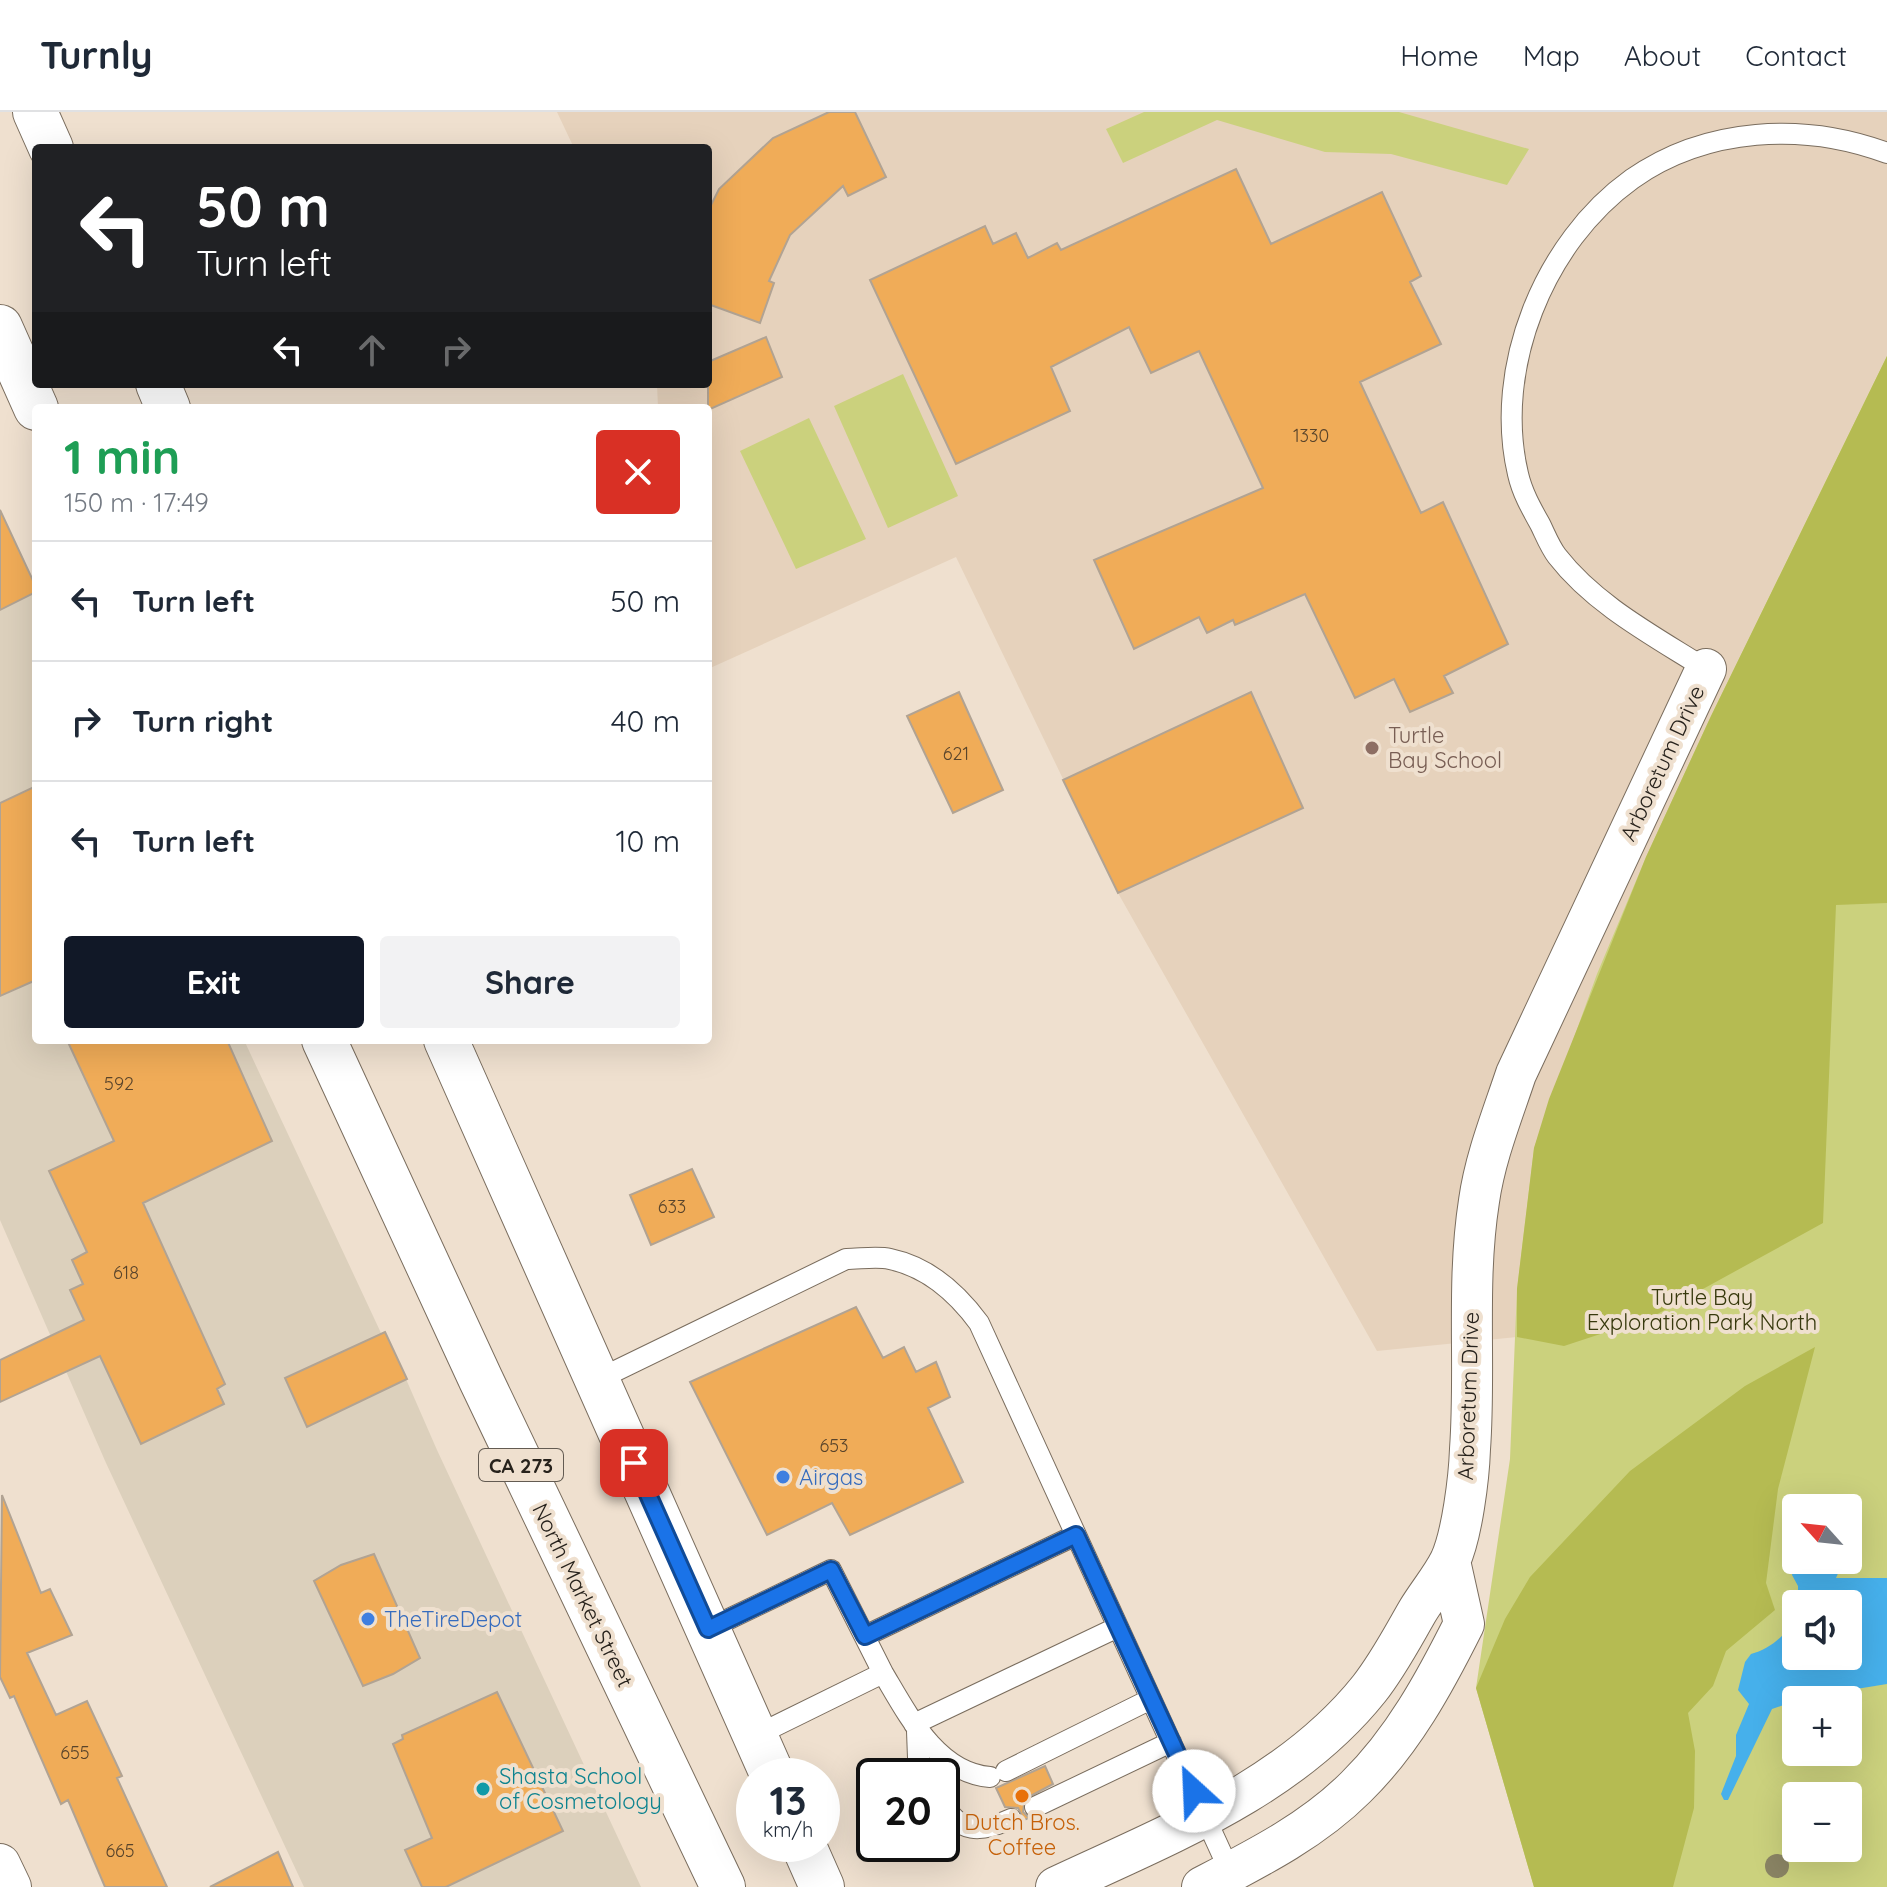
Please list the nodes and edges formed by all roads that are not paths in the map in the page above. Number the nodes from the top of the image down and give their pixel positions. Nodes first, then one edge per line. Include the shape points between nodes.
1 (35, 112) edge
2 (49, 144) edge
3 (1887, 153) edge
4 (0, 327) edge
5 (34, 404) edge
6 (1706, 669) joint
7 (326, 1044) edge
8 (448, 1044) edge
9 (597, 1380) junction
10 (1076, 1535) junction
11 (1450, 1561) junction
12 (1118, 1627) junction
13 (708, 1629) junction
14 (865, 1636) junction
15 (883, 1673) junction
16 (1151, 1699) junction
17 (915, 1727) junction
18 (755, 1736) junction
19 (1171, 1742) junction
20 (765, 1758) edge
21 (918, 1758) edge
22 (1035, 1807) dead end
23 (1205, 1815) junction
24 (1011, 1819) dead end
25 (960, 1825) edge
26 (811, 1862) edge
27 (0, 1864) edge
28 (1223, 1882) edge
29 (11, 1887) edge
30 (723, 1887) edge
31 (822, 1887) edge
32 (1056, 1887) edge

1 - 2 main road
3 - 6 lane, Arboretum Drive via 1793,132 1729,139 1668,159 1607,198 1568,246 1526,327 1512,399 1517,473 1524,495 1556,555 1603,602
4 - 5 main road
6 - 11 street, Arboretum Drive via 1516,1074 1493,1143 1479,1200 1471,1278 1471,1448
7 - 30 main road, North Market Street / CA 273
8 - 9 main road
9 - 10 lane via 846,1259 889,1258 928,1274 961,1299 979,1323
9 - 13 main road
10 - 12 lane
10 - 14 lane
11 - 23 street, Arboretum Drive via 1389,1662 1342,1720 1259,1786
11 - 28 street, Arboretum Drive via 1464,1624 1418,1710 1357,1787
12 - 16 lane
12 - 17 lane
13 - 14 lane via 831,1570
13 - 18 main road
14 - 15 lane
15 - 17 lane
15 - 18 lane
16 - 17 lane via 998,1774 968,1775
16 - 19 lane
17 - 21 lane
18 - 20 main road
19 - 22 lane
19 - 23 lane
23 - 28 lane
23 - 32 street, Arboretum Drive
24 - 25 lane via 976,1829
26 - 31 main road
27 - 29 street

